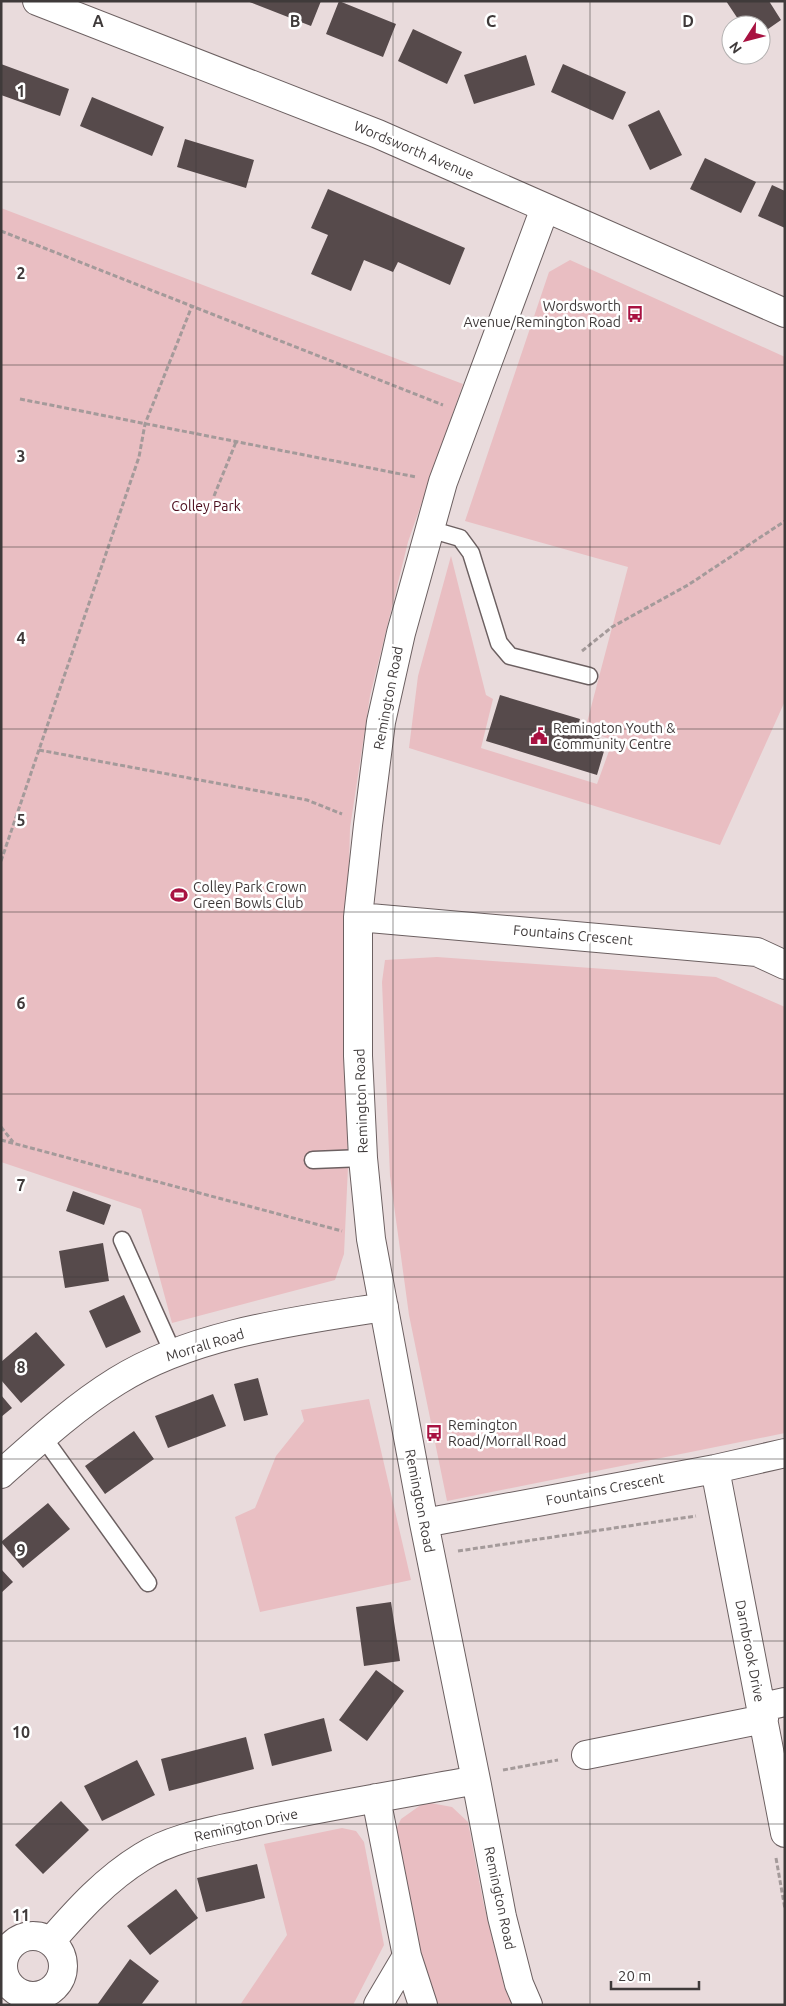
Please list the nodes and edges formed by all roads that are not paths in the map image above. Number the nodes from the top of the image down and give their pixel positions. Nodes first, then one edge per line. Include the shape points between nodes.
1 (37, 1) edge
2 (545, 208) junction
3 (785, 313) edge
4 (429, 529) junction
5 (589, 676) dead end
6 (358, 917) junction
7 (785, 965) edge
8 (363, 1158) junction
9 (313, 1160) dead end
10 (122, 1240) dead end
11 (384, 1307) junction
12 (173, 1353) junction
13 (43, 1437) junction
14 (785, 1453) edge
15 (715, 1469) junction
16 (1, 1474) edge
17 (424, 1523) junction
18 (148, 1583) dead end
19 (770, 1709) edge
20 (586, 1754) road end
21 (476, 1777) junction
22 (376, 1798) junction
23 (780, 1843) edge
24 (51, 1941) dead end
25 (407, 1956) junction
26 (378, 2005) edge
27 (423, 2005) edge
28 (528, 2005) edge

1 - 2 street, Wordsworth Avenue via 378,134
2 - 3 street, Wordsworth Avenue
2 - 4 street, Remington Road via 467,415
4 - 5 lane via 460,538 471,553 499,643 510,656
4 - 6 street, Remington Road via 381,722
6 - 7 street, Fountains Crescent via 757,952
6 - 8 street, Remington Road via 358,1056
8 - 9 lane
8 - 11 street, Remington Road
10 - 12 lane
11 - 12 street, Morrall Road via 301,1320
11 - 17 street, Remington Road
12 - 13 street, Morrall Road via 118,1380
13 - 16 street, Morrall Road
13 - 18 lane
14 - 15 street, Fountains Crescent
15 - 17 street, Fountains Crescent
15 - 19 street, Darnbrook Drive
17 - 21 street, Remington Road
19 - 20 street
19 - 23 street, Darnbrook Drive
21 - 22 street, Remington Drive
21 - 28 street, Remington Road via 502,1917 519,1984
22 - 24 street, Remington Drive via 176,1840 143,1856 112,1878 81,1906
22 - 25 street
25 - 26 street
25 - 27 street

